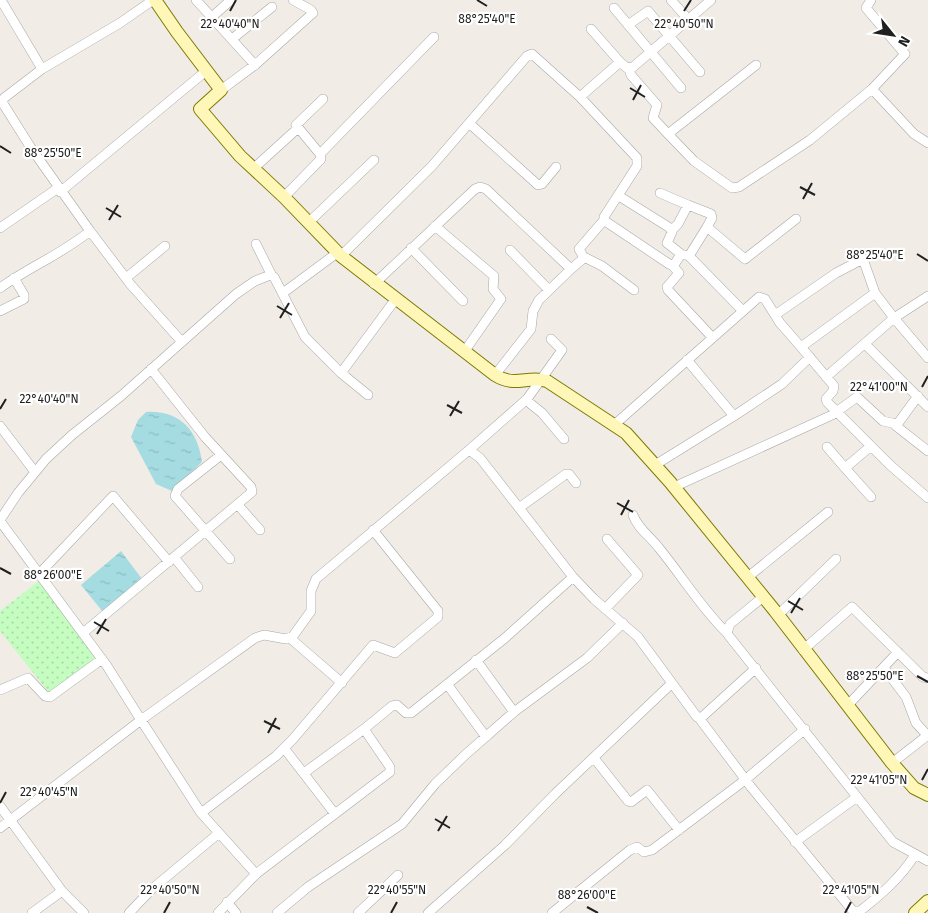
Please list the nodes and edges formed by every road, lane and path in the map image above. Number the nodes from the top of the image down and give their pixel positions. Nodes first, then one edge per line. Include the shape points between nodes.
1 (1, 0) edge
2 (154, 0) edge
3 (196, 0) edge
4 (231, 0) edge
5 (295, 0) edge
6 (671, 0) edge
7 (711, 0) edge
8 (871, 0) edge
9 (272, 7) dead end
10 (614, 8) dead end
11 (212, 17) junction
12 (688, 19) junction
13 (628, 25) junction
14 (591, 29) dead end
15 (670, 35) junction
16 (434, 36) dead end
17 (232, 39) junction
18 (651, 51) junction
19 (620, 62) junction
20 (255, 65) junction
21 (756, 65) dead end
22 (42, 68) junction
23 (629, 69) junction
24 (206, 71) junction
25 (700, 72) dead end
26 (681, 88) dead end
27 (872, 89) junction
28 (221, 90) junction
29 (580, 97) junction
30 (323, 98) dead end
31 (1, 103) edge
32 (468, 123) junction
33 (298, 128) junction
34 (668, 134) junction
35 (928, 143) edge
36 (320, 154) junction
37 (374, 160) dead end
38 (556, 167) dead end
39 (253, 169) junction
40 (59, 190) junction
41 (660, 193) dead end
42 (619, 196) junction
43 (284, 197) junction
44 (688, 205) junction
45 (796, 219) dead end
46 (604, 220) junction
47 (308, 222) junction
48 (435, 226) junction
49 (707, 227) junction
50 (0, 228) edge
51 (672, 230) junction
52 (90, 232) junction
53 (256, 244) dead end
54 (165, 246) dead end
55 (411, 248) junction
56 (510, 250) dead end
57 (339, 255) junction
58 (685, 255) junction
59 (584, 257) junction
60 (672, 265) junction
61 (571, 268) junction
62 (272, 276) junction
63 (14, 278) junction
64 (126, 278) junction
65 (374, 284) junction
66 (0, 288) edge
67 (549, 290) junction
68 (634, 290) dead end
69 (283, 293) junction
70 (875, 293) junction
71 (928, 296) edge
72 (394, 300) junction
73 (463, 301) dead end
74 (742, 310) junction
75 (0, 311) edge
76 (775, 315) junction
77 (894, 318) junction
78 (712, 337) junction
79 (551, 339) dead end
80 (182, 342) junction
81 (865, 344) junction
82 (801, 347) junction
83 (464, 352) junction
84 (810, 357) junction
85 (928, 358) edge
86 (687, 360) junction
87 (151, 369) junction
88 (341, 373) junction
89 (495, 376) junction
90 (826, 377) junction
91 (539, 381) junction
92 (368, 394) dead end
93 (918, 396) junction
94 (526, 399) junction
95 (928, 407) edge
96 (836, 413) junction
97 (734, 416) junction
98 (896, 424) junction
99 (0, 426) edge
100 (614, 426) junction
101 (564, 439) dead end
102 (871, 446) junction
103 (827, 447) dead end
104 (469, 450) junction
105 (928, 451) edge
106 (221, 455) junction
107 (655, 465) junction
108 (845, 468) junction
109 (35, 472) junction
110 (576, 484) dead end
111 (674, 487) junction
112 (871, 497) dead end
113 (928, 498) edge
114 (238, 505) junction
115 (519, 508) junction
116 (828, 512) dead end
117 (633, 514) dead end
118 (0, 521) edge
119 (260, 530) dead end
120 (373, 530) junction
121 (204, 532) junction
122 (607, 539) dead end
123 (230, 559) dead end
124 (836, 559) dead end
125 (171, 560) junction
126 (40, 574) junction
127 (573, 577) junction
128 (748, 577) junction
129 (198, 587) dead end
130 (763, 597) junction
131 (605, 609) junction
132 (778, 615) junction
133 (622, 623) junction
134 (727, 632) junction
135 (83, 633) junction
136 (290, 638) junction
137 (803, 650) junction
138 (898, 652) junction
139 (476, 660) junction
140 (107, 665) junction
141 (756, 668) junction
142 (884, 668) junction
143 (928, 678) edge
144 (342, 683) junction
145 (447, 684) junction
146 (671, 684) junction
147 (0, 690) edge
148 (848, 705) junction
149 (514, 712) junction
150 (699, 718) junction
151 (141, 720) junction
152 (364, 729) junction
153 (805, 729) junction
154 (928, 735) edge
155 (486, 737) junction
156 (284, 748) junction
157 (594, 758) junction
158 (892, 763) junction
159 (304, 773) junction
160 (745, 780) junction
161 (928, 795) edge
162 (857, 797) junction
163 (0, 806) edge
164 (201, 813) junction
165 (335, 814) junction
166 (9, 821) junction
167 (0, 828) edge
168 (679, 830) junction
169 (219, 833) junction
170 (795, 842) junction
171 (915, 855) junction
172 (928, 862) edge
173 (256, 874) junction
174 (398, 875) dead end
175 (62, 891) junction
176 (928, 901) edge
177 (228, 902) junction
178 (32, 913) edge
179 (84, 913) edge
180 (129, 913) edge
181 (218, 913) edge
182 (236, 913) edge
183 (277, 913) edge
184 (358, 913) edge
185 (428, 913) edge
186 (552, 913) edge
187 (915, 913) edge

1 - 22 street
2 - 22 street
2 - 24 street
3 - 11 street
4 - 11 street
5 - 20 street via 313,13
6 - 12 street
7 - 12 street
8 - 27 street via 866,8 905,54
9 - 17 street
10 - 13 street
11 - 17 street
12 - 15 street
13 - 15 street via 647,10
13 - 18 street
14 - 19 street
15 - 18 street
15 - 25 street
16 - 36 street
17 - 20 street
18 - 23 street
18 - 26 street
19 - 23 street
19 - 29 street
20 - 28 street
21 - 34 street
22 - 31 street
23 - 34 street via 657,105 652,118
24 - 28 street
24 - 40 street
27 - 34 street via 810,140 736,189 694,161
27 - 35 street via 914,134
28 - 39 street via 200,109
29 - 32 street via 529,54
29 - 42 street via 638,161
30 - 33 street via 297,123
31 - 40 street
32 - 38 street via 538,185
32 - 57 street via 432,166
33 - 36 street
33 - 39 street
36 - 43 street via 321,160
37 - 47 street
39 - 43 street
40 - 50 street
40 - 52 street
41 - 44 street
42 - 46 street
42 - 51 street
43 - 47 street
44 - 49 street via 712,216
44 - 51 street
45 - 49 street via 747,259
46 - 59 street via 579,249
46 - 60 street
47 - 57 street
48 - 55 street
48 - 61 street via 474,189 483,186
48 - 83 street via 494,276 492,289 500,296 497,307
49 - 58 street
51 - 58 street via 667,243
52 - 63 street
52 - 64 street
53 - 62 street
54 - 64 street
55 - 65 street
55 - 73 street
56 - 67 street
57 - 65 street
57 - 69 street
58 - 60 street
58 - 74 street
59 - 61 street
59 - 68 street
60 - 78 street via 679,272 668,285 668,290
61 - 67 street
62 - 69 street
62 - 80 street via 255,281 236,294
63 - 66 street
63 - 75 street via 24,299
64 - 80 street
65 - 72 street
67 - 89 street via 535,306 531,330
69 - 88 street via 305,337
70 - 76 street via 862,259
70 - 77 street
70 - 82 street
71 - 77 street
72 - 83 street
72 - 88 street
74 - 76 street via 756,298 763,297
74 - 78 street
76 - 82 street
77 - 81 street
77 - 85 street
78 - 86 street
79 - 91 street via 562,350
80 - 87 street
81 - 90 street
81 - 93 street
82 - 84 street
83 - 89 street
84 - 90 street
84 - 97 street via 782,384
86 - 97 street
86 - 100 street
87 - 106 street
87 - 109 street via 72,435
88 - 92 street
89 - 91 street via 510,383
90 - 96 street via 834,388 826,400
91 - 94 street
91 - 100 street via 554,386
93 - 95 street
93 - 98 street
94 - 101 street
94 - 104 street
96 - 98 street via 857,397 883,421
96 - 102 street
96 - 111 street
97 - 107 street
98 - 105 street
99 - 109 street
100 - 107 street
102 - 108 street
102 - 113 street
103 - 108 street
104 - 115 street via 480,458
104 - 120 street
106 - 114 street via 252,490
106 - 121 street via 176,492 177,500
107 - 111 street
108 - 112 street
109 - 118 street
110 - 115 street via 566,474
111 - 128 street
114 - 119 street
114 - 121 street
115 - 127 street
116 - 128 street
117 - 134 street via 639,526
118 - 126 street
120 - 136 street via 316,579 308,616
120 - 144 street via 439,614 395,653 373,645
121 - 123 street
121 - 125 street
122 - 131 street via 638,575
124 - 132 street
125 - 126 street via 114,496
125 - 129 street
125 - 135 street
126 - 135 street
127 - 131 street
127 - 139 street
128 - 130 street
130 - 132 street
130 - 134 street via 730,624
131 - 133 street
132 - 137 street
133 - 146 street via 638,637
133 - 149 street via 586,658
134 - 141 street
135 - 140 street
136 - 144 street
136 - 151 street via 271,635 255,638
137 - 138 street via 852,607
137 - 148 street
138 - 142 street
138 - 143 street via 923,677
139 - 145 street
139 - 149 street
140 - 147 street via 50,697 45,696 28,678
140 - 151 street
141 - 150 street
141 - 153 street
142 - 148 street
142 - 154 street via 906,697 916,723
144 - 156 street
145 - 152 street via 411,713 397,705 392,706
145 - 155 street
146 - 150 street
146 - 157 street
148 - 158 street
149 - 155 street
150 - 160 street
151 - 164 street
151 - 166 street
152 - 159 street
152 - 165 street via 390,767 390,772
153 - 160 street
153 - 162 street
154 - 158 street
155 - 183 street via 435,784 402,824 308,887
156 - 159 street
156 - 164 street
157 - 168 street via 628,801 647,790
157 - 185 street via 505,845
158 - 161 street via 914,788
159 - 165 street
160 - 168 street
160 - 170 street
162 - 170 street
162 - 171 street via 893,842
163 - 166 street
164 - 169 street
165 - 173 street
166 - 167 street
166 - 175 street
168 - 186 street via 649,851 644,852 637,847 630,850
169 - 173 street
169 - 180 street via 152,889
170 - 171 street via 850,909 857,912 895,882
171 - 172 street
173 - 177 street
174 - 184 street
175 - 178 street
175 - 179 street
176 - 187 street
177 - 181 street
177 - 182 street

